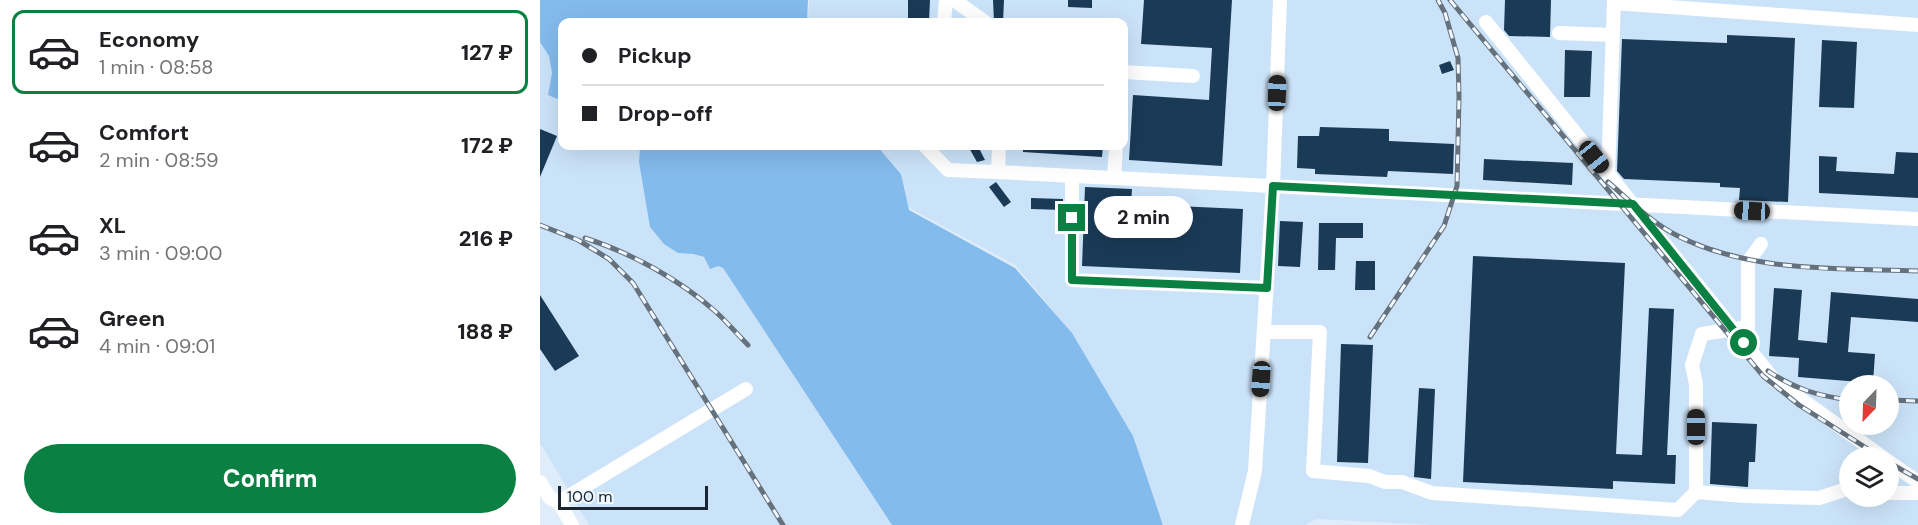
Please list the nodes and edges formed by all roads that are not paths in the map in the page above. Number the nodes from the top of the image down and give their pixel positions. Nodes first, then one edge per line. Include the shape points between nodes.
1 (945, 0) edge
2 (954, 0) edge
3 (1280, 0) edge
4 (1614, 1) edge
5 (944, 18) edge
6 (979, 18) edge
7 (1486, 22) dead end
8 (1918, 25) edge
9 (1559, 33) dead end
10 (1612, 35) junction
11 (1128, 72) edge
12 (1193, 76) dead end
13 (930, 150) edge
14 (999, 150) edge
15 (1116, 150) edge
16 (998, 172) junction
17 (1608, 174) junction
18 (1072, 176) junction
19 (1114, 178) junction
20 (1273, 186) junction
21 (1633, 204) junction
22 (1918, 219) edge
23 (1761, 244) dead end
24 (1267, 288) junction
25 (1734, 329) junction
26 (1264, 332) junction
27 (746, 389) dead end
28 (1868, 447) edge
29 (1899, 469) edge
30 (540, 482) edge
31 (1918, 482) edge
32 (1696, 492) junction
33 (1839, 492) edge
34 (1899, 493) edge
35 (1918, 494) edge
36 (550, 502) edge
37 (572, 525) edge
38 (1242, 525) edge

1 - 5 street
2 - 6 street
3 - 20 street
4 - 8 street
4 - 10 street
7 - 17 street
9 - 10 street
10 - 17 street
11 - 12 street
13 - 16 street via 948,171
14 - 16 street
15 - 19 street
16 - 18 street
17 - 21 street
18 - 19 street
18 - 24 street via 1072,280
19 - 20 street
20 - 21 street
20 - 24 street
21 - 22 street
21 - 25 street
23 - 25 street via 1748,262 1748,327
24 - 26 street
25 - 28 street via 1774,380
25 - 32 street via 1702,334 1692,365 1696,384
26 - 32 street via 1320,332 1313,471 1402,482 1432,493 1678,510
26 - 38 street via 1255,471
27 - 36 street
29 - 31 street
30 - 36 street
32 - 33 street via 1819,498
34 - 35 street
36 - 37 street

